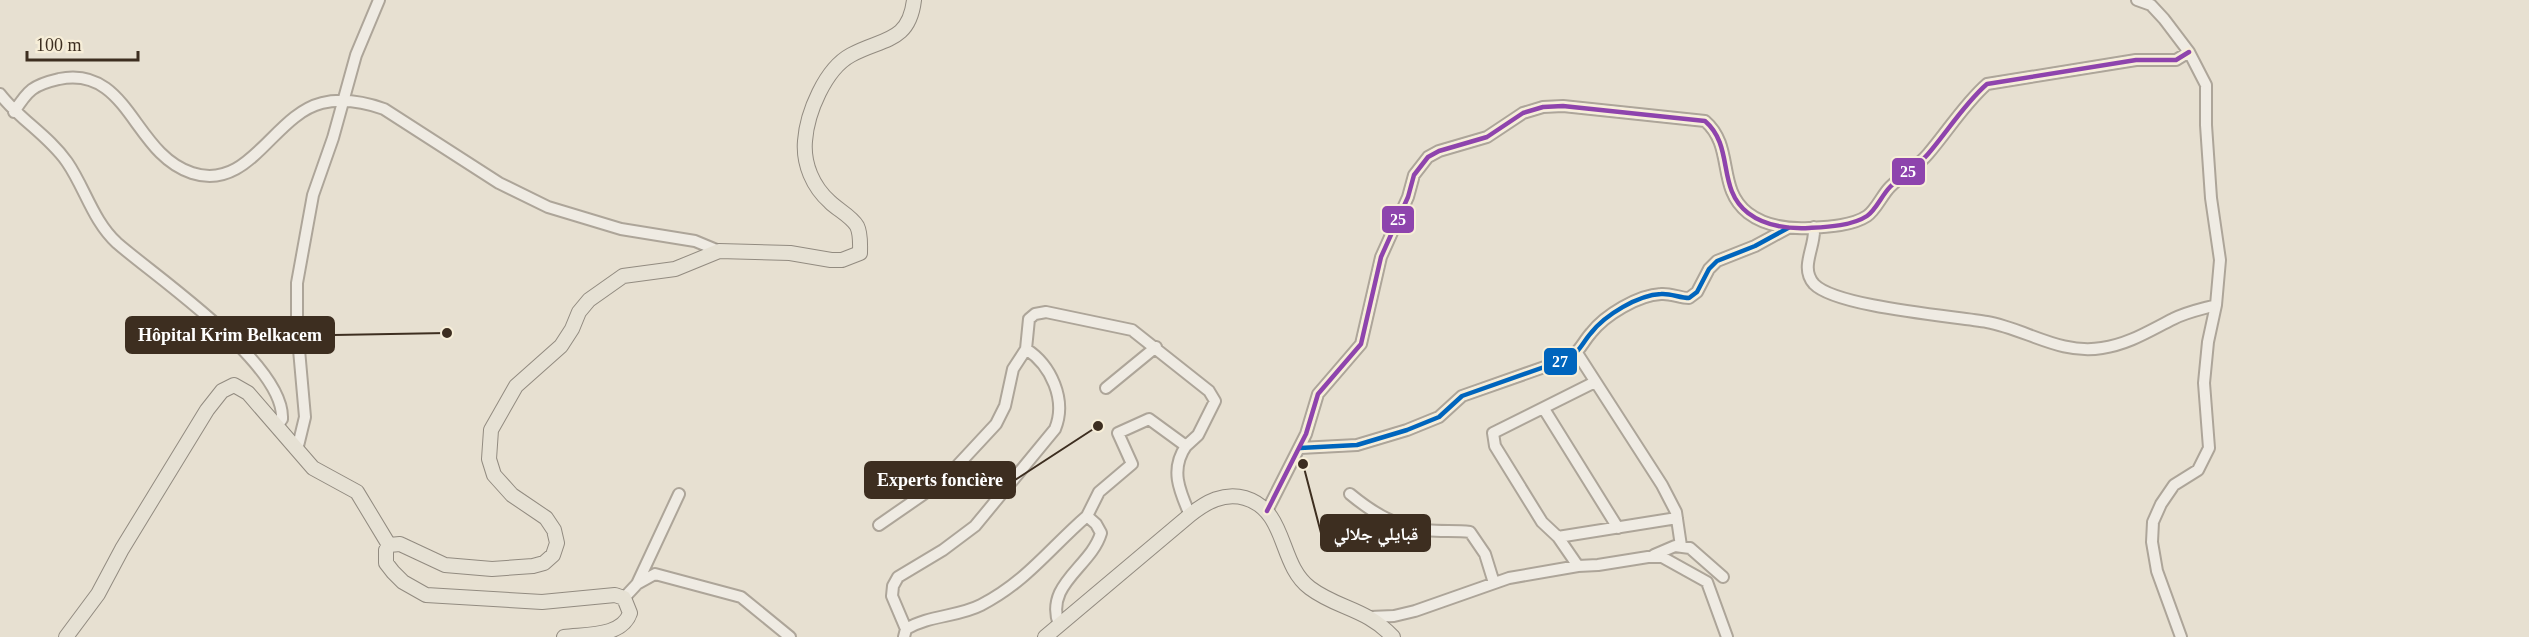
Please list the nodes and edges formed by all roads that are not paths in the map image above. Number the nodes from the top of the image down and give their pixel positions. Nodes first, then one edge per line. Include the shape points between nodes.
1 (379, 0) edge
2 (914, 0) edge
3 (2137, 0) edge
4 (2189, 52) junction
5 (0, 94) edge
6 (342, 101) junction
7 (14, 112) junction
8 (1814, 227) junction
9 (1788, 228) junction
10 (718, 251) junction
11 (2217, 305) junction
12 (1156, 347) junction
13 (1026, 349) junction
14 (1577, 353) junction
15 (1595, 382) junction
16 (1106, 388) dead end
17 (1544, 409) junction
18 (277, 426) junction
19 (1186, 447) junction
20 (1300, 448) junction
21 (297, 450) junction
22 (679, 494) dead end
23 (1350, 495) dead end
24 (1267, 511) junction
25 (1190, 515) junction
26 (1087, 516) junction
27 (1677, 518) junction
28 (879, 525) dead end
29 (1618, 528) junction
30 (1558, 537) junction
31 (389, 545) junction
32 (1681, 546) junction
33 (1648, 557) junction
34 (1578, 566) junction
35 (1723, 577) dead end
36 (1494, 583) junction
37 (637, 584) junction
38 (624, 598) junction
39 (1370, 617) junction
40 (1059, 625) junction
41 (905, 633) edge
42 (66, 637) edge
43 (564, 637) edge
44 (789, 637) edge
45 (1045, 637) edge
46 (1393, 637) edge
47 (1726, 637) edge
48 (2181, 637) edge

1 - 6 street
2 - 10 main road via 906,27 840,64 823,86 807,123 809,173 828,201 856,225 860,253 831,260 790,253
3 - 4 street via 2151,5
4 - 8 street via 2176,60 2136,60 1987,84 1926,157 1889,188 1868,216
4 - 11 street via 2206,85 2211,198 2220,260
5 - 7 street
6 - 7 street via 321,103 306,110 249,161 213,176 193,174 172,165 151,146 109,89 91,80 70,77 28,90
6 - 10 street via 364,102 384,109 499,183 548,207 621,229 695,241
6 - 21 street via 313,195 297,283 305,417
7 - 18 street via 47,137 68,163 96,216 116,243 248,353 279,400 282,419
8 - 9 street
8 - 11 street via 1808,275 1820,290 1921,314 1988,322 2061,347 2100,349 2124,343 2175,318
9 - 14 street via 1717,261 1689,298 1662,294 1606,318
9 - 20 street via 1772,225 1738,202 1728,184 1723,146 1716,130 1705,120 1563,106 1523,113 1487,137 1428,157 1414,175 1381,257 1361,344 1318,394
10 - 31 main road via 675,269 623,276 605,287 579,312 561,346 516,386 491,430 489,459 494,475 512,495 546,518 557,543 553,555 532,566 492,568 445,565 400,544
11 - 48 street via 2204,383 2210,448 2198,470 2174,485 2154,522 2152,542 2157,571
12 - 13 street via 1132,330 1046,312 1029,319
12 - 16 street
12 - 19 street via 1209,391 1215,401 1198,435
13 - 28 street via 1013,369 1005,406 996,424 944,480
13 - 41 street via 1036,355 1058,391 1062,414 1056,429 975,526 898,577 892,596
14 - 15 street
14 - 20 street via 1545,369 1462,396 1439,417 1407,430 1357,445
15 - 17 street
15 - 27 street via 1662,485
17 - 29 street
17 - 30 street via 1493,433 1495,446 1542,522
18 - 21 main road
18 - 42 main road via 242,388 234,385 222,391 128,539 90,608
19 - 25 street via 1175,470
19 - 26 street via 1149,419 1118,433 1132,464 1099,492
20 - 24 street
21 - 31 main road via 313,468 357,492
22 - 37 street
23 - 36 street via 1377,516 1426,530 1470,532 1485,554
24 - 25 main road via 1255,502 1233,496 1209,501
24 - 39 main road via 1302,580 1322,595
25 - 40 main road
26 - 40 street via 1101,533 1097,544 1059,591
26 - 41 street via 1026,577 983,604 917,622
27 - 29 street
27 - 32 street
29 - 30 street
30 - 34 street
31 - 38 main road via 386,563 403,582 426,595 542,602
32 - 33 street
32 - 35 street via 1690,548
33 - 34 street
33 - 47 street via 1662,557 1707,582
34 - 36 street
36 - 39 street via 1415,611
37 - 38 street
37 - 44 street via 655,574 741,597
38 - 43 main road via 630,613 621,628
39 - 46 main road
40 - 45 main road

